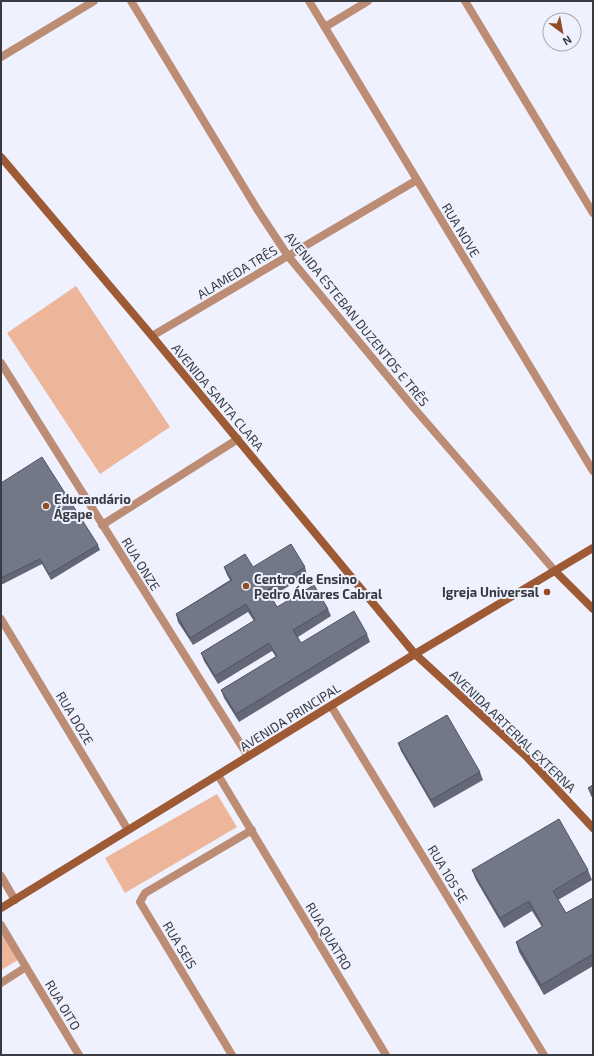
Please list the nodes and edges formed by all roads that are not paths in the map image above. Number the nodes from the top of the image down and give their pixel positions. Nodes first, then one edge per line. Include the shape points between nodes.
1 (94, 1) edge
2 (131, 1) edge
3 (309, 1) edge
4 (368, 1) edge
5 (465, 1) edge
6 (325, 27) junction
7 (1, 57) edge
8 (1, 157) edge
9 (417, 180) junction
10 (593, 213) edge
11 (288, 256) junction
12 (152, 336) junction
13 (1, 363) edge
14 (238, 439) junction
15 (593, 471) edge
16 (102, 525) junction
17 (593, 548) edge
18 (555, 571) junction
19 (593, 609) edge
20 (1, 619) edge
21 (416, 654) junction
22 (331, 706) junction
23 (248, 756) junction
24 (218, 775) junction
25 (593, 828) edge
26 (128, 830) junction
27 (252, 830) junction
28 (1, 876) edge
29 (15, 900) junction
30 (1, 908) edge
31 (1, 925) edge
32 (26, 967) junction
33 (1, 983) edge
34 (79, 1055) edge
35 (232, 1055) edge
36 (386, 1055) edge
37 (544, 1055) edge

1 - 7 street
2 - 11 street, AVENIDA ESTEBAN DUZENTOS E TRÊS
3 - 6 street, RUA NOVE
4 - 6 street
5 - 10 street
6 - 9 street, RUA NOVE
8 - 12 main road, AVENIDA SANTA CLARA
9 - 11 street, ALAMEDA TRÊS
9 - 15 street, RUA NOVE
11 - 12 street, ALAMEDA TRÊS
11 - 18 street, AVENIDA ESTEBAN DUZENTOS E TRÊS via 413,407
12 - 14 main road, AVENIDA SANTA CLARA
13 - 16 street, RUA ONZE
14 - 16 street
14 - 21 main road, AVENIDA SANTA CLARA
16 - 23 street, RUA ONZE
17 - 18 main road, AVENIDA PRINCIPAL
18 - 19 main road
18 - 21 main road, AVENIDA PRINCIPAL
20 - 26 street, RUA DOZE
21 - 22 main road, AVENIDA PRINCIPAL
21 - 25 main road, AVENIDA ARTERIAL EXTERNA via 526,756
22 - 23 main road, AVENIDA PRINCIPAL
22 - 37 street, RUA 105 SE
23 - 24 main road, AVENIDA PRINCIPAL
24 - 26 main road, AVENIDA PRINCIPAL
24 - 27 street, RUA QUATRO
26 - 29 main road, AVENIDA PRINCIPAL
27 - 35 street, RUA SEIS via 145,893 140,902
27 - 36 street, RUA QUATRO
28 - 29 street
29 - 30 main road, AVENIDA PRINCIPAL
31 - 32 street, RUA OITO
32 - 33 street
32 - 34 street, RUA OITO

